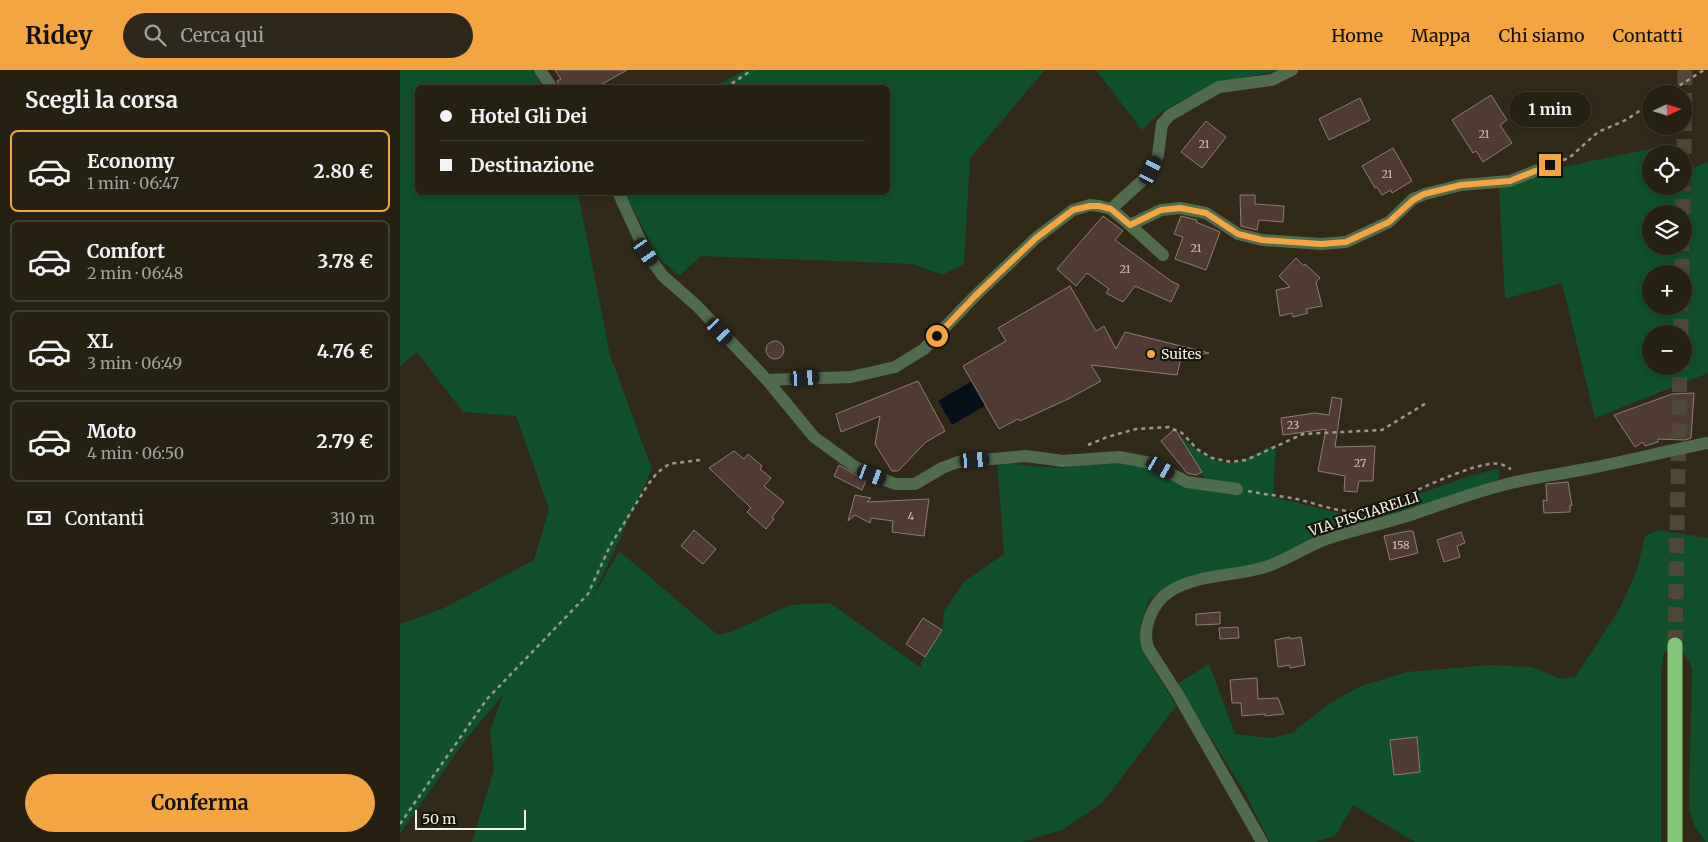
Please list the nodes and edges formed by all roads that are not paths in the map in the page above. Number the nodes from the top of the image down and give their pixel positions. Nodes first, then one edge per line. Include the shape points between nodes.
1 (540, 70) edge
2 (1292, 70) edge
3 (550, 85) edge
4 (1550, 165) road end
5 (619, 195) edge
6 (1111, 209) junction
7 (1130, 225) junction
8 (1163, 255) dead end
9 (767, 380) junction
10 (1708, 443) edge
11 (1238, 489) road end
12 (1675, 645) tunnel mouth
13 (1262, 842) edge
14 (1675, 842) edge

1 - 3 street
2 - 6 street via 1272,80 1219,87 1170,115 1162,124 1158,154 1151,170
4 - 7 street via 1510,181 1461,185 1424,194 1389,222 1346,242 1321,244 1262,240 1238,234 1206,213 1180,208 1161,210
5 - 9 street via 646,252 663,276 697,306
6 - 7 street
6 - 9 street via 1090,206 1073,210 1058,220 975,296 924,349 895,367 851,377
7 - 8 street
9 - 11 street via 814,437 854,466 895,484 916,484 958,462 1026,456 1063,461 1119,457 1151,463 1187,482
10 - 13 street, VIA PISCIARELLI via 1510,483 1325,540 1258,570 1179,586 1159,601 1146,631 1148,648
12 - 14 highway

